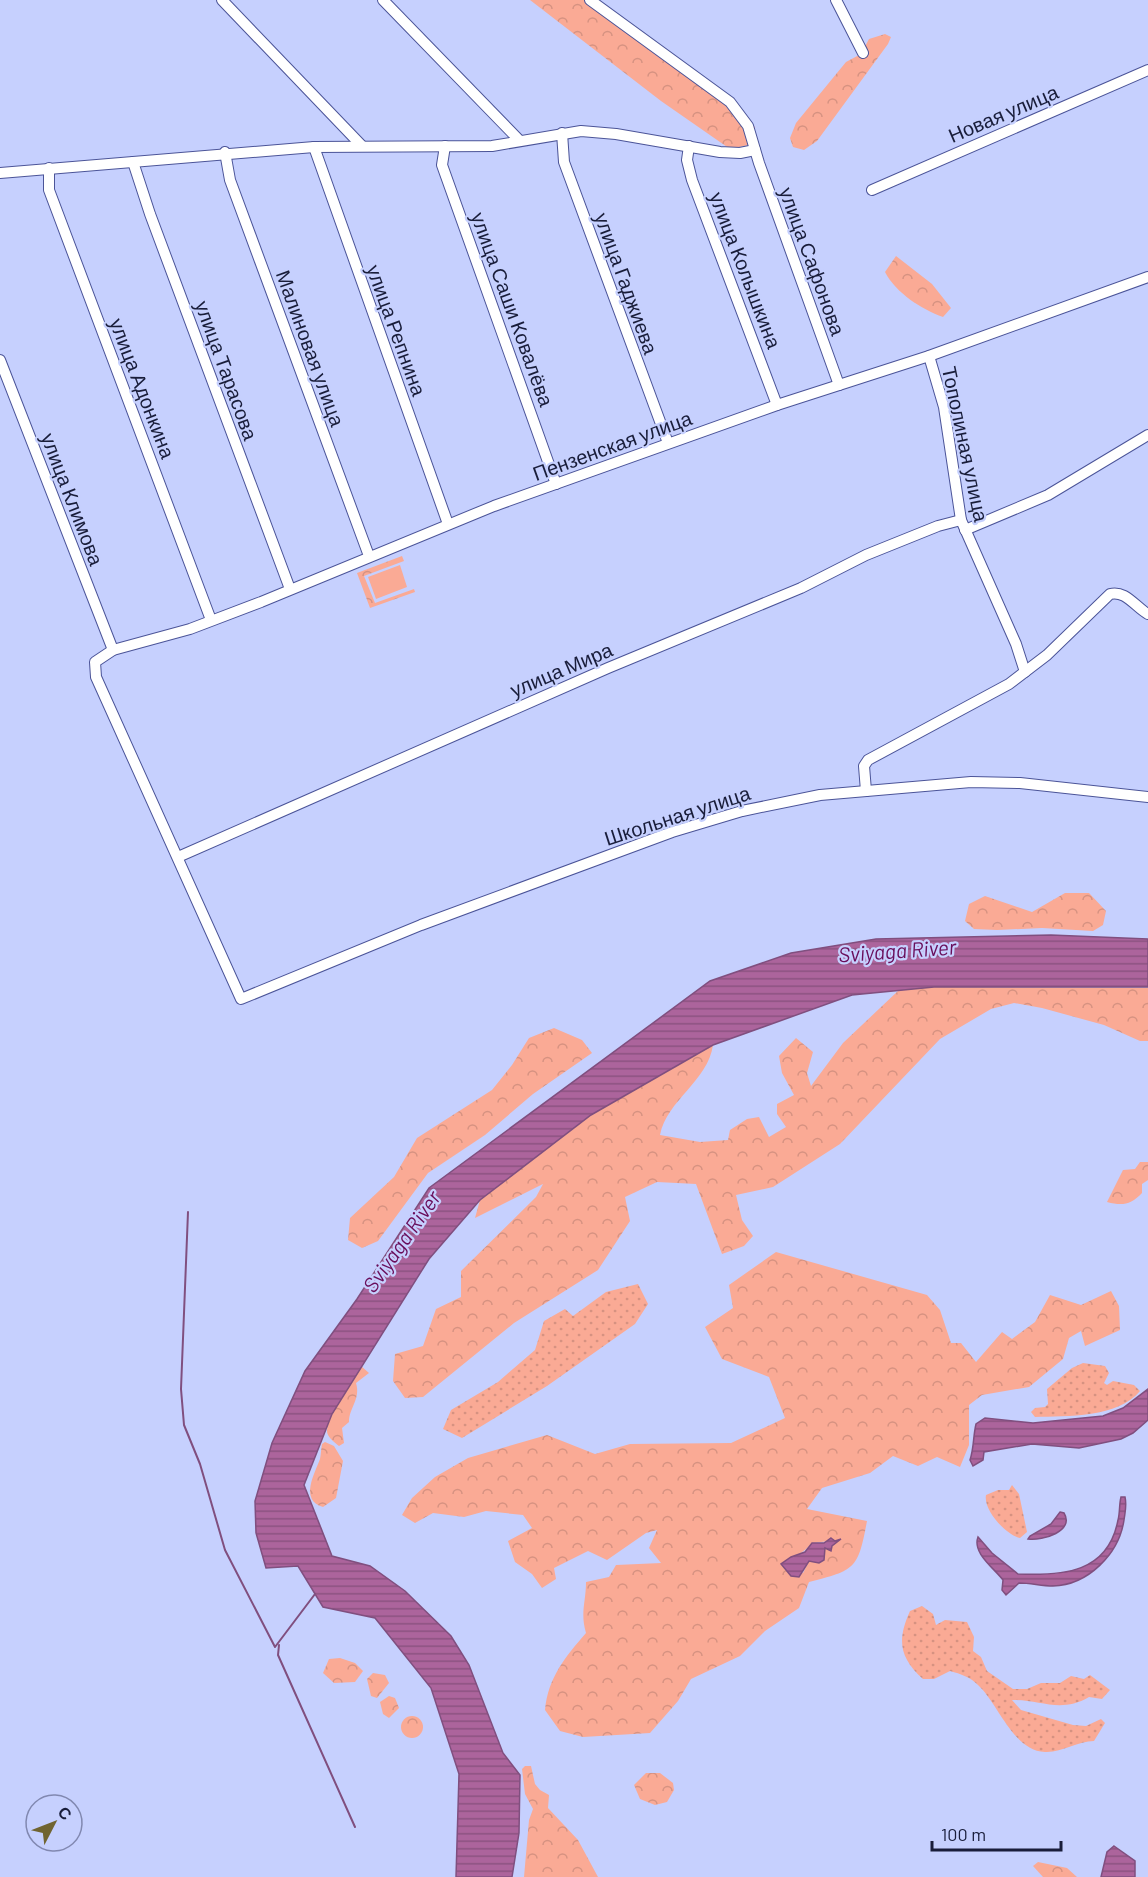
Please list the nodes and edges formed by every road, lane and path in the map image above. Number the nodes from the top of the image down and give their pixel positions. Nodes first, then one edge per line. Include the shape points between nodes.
1 (222, 0) edge
2 (383, 0) edge
3 (590, 0) edge
4 (836, 0) edge
5 (863, 53) dead end
6 (1148, 70) edge
7 (562, 133) junction
8 (519, 140) junction
9 (362, 146) junction
10 (446, 146) junction
11 (688, 146) junction
12 (314, 147) junction
13 (755, 150) junction
14 (225, 152) junction
15 (133, 162) junction
16 (49, 168) junction
17 (0, 172) edge
18 (872, 190) dead end
19 (1148, 277) edge
20 (929, 356) junction
21 (0, 360) edge
22 (839, 385) junction
23 (777, 405) junction
24 (1148, 435) edge
25 (668, 443) junction
26 (556, 484) junction
27 (448, 524) junction
28 (963, 525) junction
29 (369, 556) junction
30 (290, 590) junction
31 (1148, 614) edge
32 (211, 620) junction
33 (113, 650) junction
34 (1025, 672) junction
35 (866, 791) junction
36 (1148, 797) edge
37 (178, 857) junction

1 - 9 street
2 - 8 street
3 - 13 street, улица Сафонова via 730,102 748,126
4 - 5 street
6 - 18 street, Новая улица
7 - 8 street
7 - 11 street via 598,132
7 - 25 street, улица Гаджиева via 564,162
8 - 10 street via 492,146
9 - 10 street
9 - 12 street
10 - 26 street, улица Саши Ковалёва via 442,165
11 - 13 street via 720,152
11 - 23 street, улица Колышкина via 692,180
12 - 14 street
12 - 27 street, улица Репнина
13 - 22 street, улица Сафонова
14 - 15 street
14 - 29 street, Малиновая улица via 230,180
15 - 16 street
15 - 30 street, улица Тарасова
16 - 17 street
16 - 32 street, улица Адонкина via 49,190
19 - 20 street, Пензенская улица
20 - 22 street, Пензенская улица
20 - 28 street, Тополиная улица via 944,407
21 - 33 street, улица Климова
22 - 23 street, Пензенская улица
23 - 25 street, Пензенская улица
24 - 28 street, улица Мира via 1048,495
25 - 26 street, Пензенская улица
26 - 27 street, Пензенская улица
27 - 29 street, Пензенская улица
28 - 34 street, Тополиная улица
28 - 37 street, улица Мира via 938,526 866,555 801,588
29 - 30 street, Пензенская улица
30 - 32 street, Пензенская улица
31 - 34 street via 1126,596 1110,594
32 - 33 street, Пензенская улица
33 - 37 street, Пензенская улица via 96,662 96,677
34 - 35 street via 868,760 864,766
35 - 36 street, Школьная улица via 971,782 1020,783
35 - 37 street, Школьная улица via 820,795 697,824 421,925 241,999

